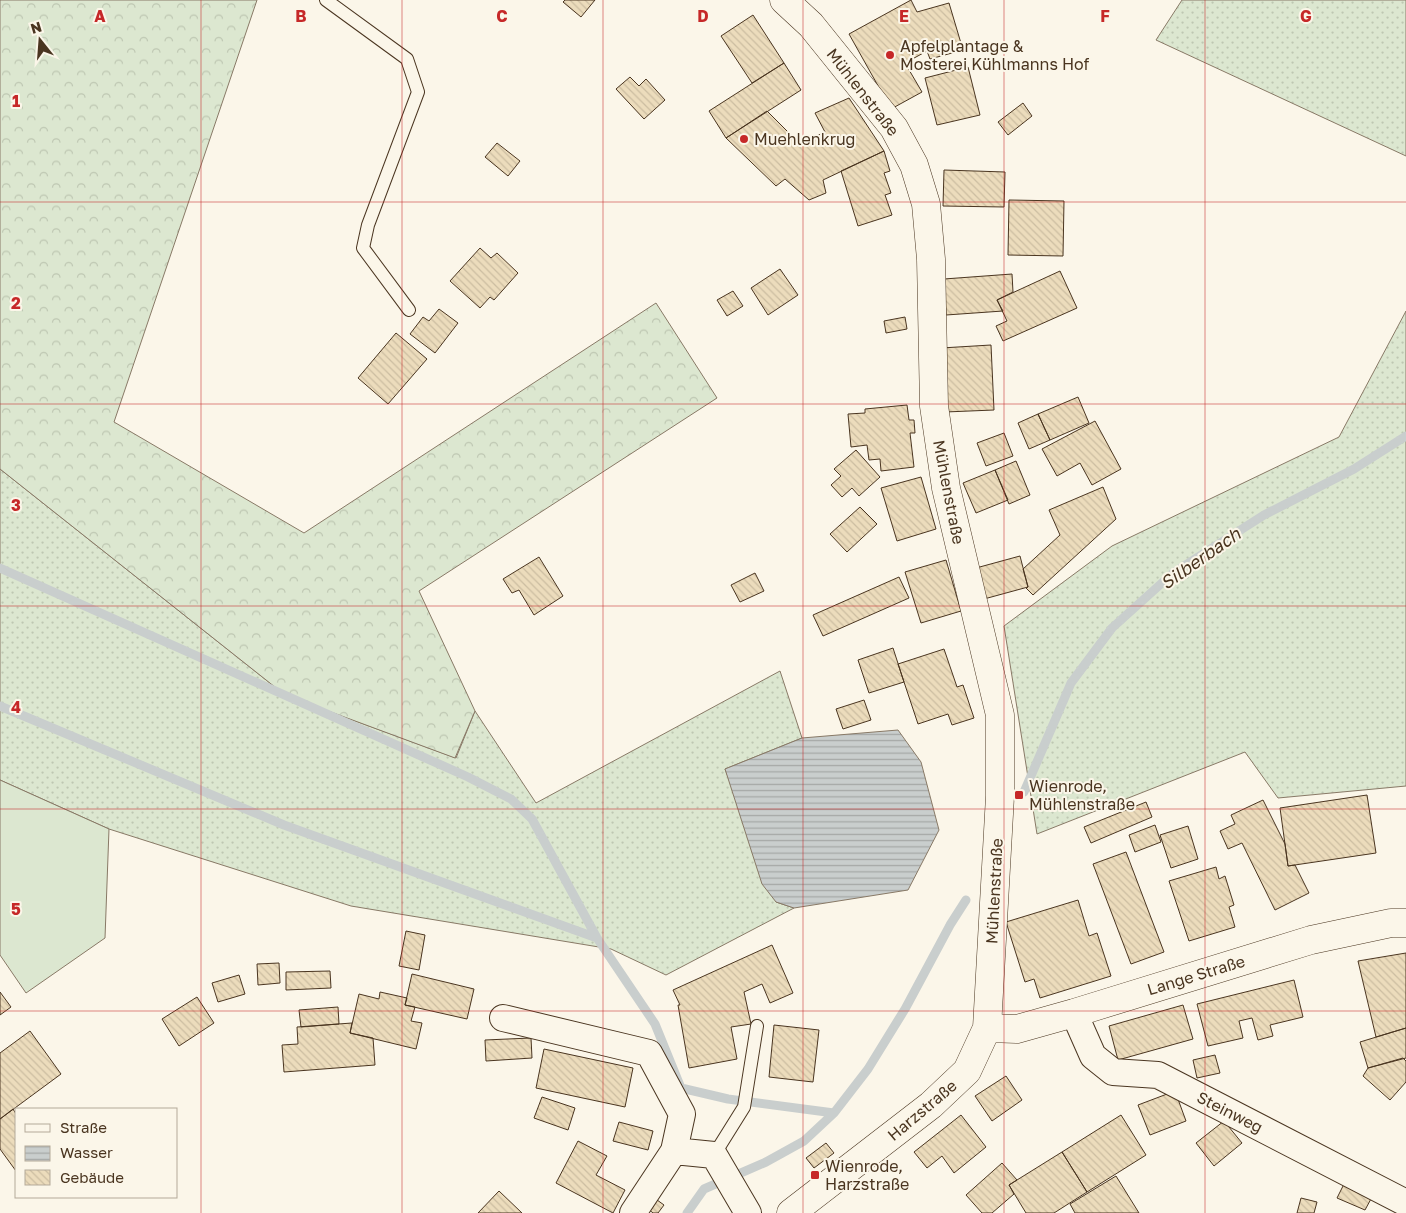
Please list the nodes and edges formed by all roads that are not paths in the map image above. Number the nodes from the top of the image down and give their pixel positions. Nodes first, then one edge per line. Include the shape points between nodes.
1 (326, 0) edge
2 (784, 0) edge
3 (409, 310) dead end
4 (1406, 923) edge
5 (1074, 1013) junction
6 (503, 1018) dead end
7 (758, 1026) dead end
8 (987, 1028) junction
9 (674, 1151) junction
10 (717, 1160) junction
11 (1406, 1203) edge
12 (743, 1206) edge
13 (633, 1213) edge
14 (791, 1213) edge

1 - 3 lane via 407,59 418,92 368,225 363,248
2 - 8 main road, Mühlenstraße via 811,25 894,128 914,165 926,204 931,259 934,406 946,488 1000,715 1000,796
4 - 5 main road, Lange Straße via 1391,923 1311,940
5 - 8 main road, Lange Straße via 1017,1029
5 - 11 street, Steinweg via 1093,1056 1113,1072 1158,1075
6 - 9 street via 649,1053 682,1114
7 - 10 lane via 744,1107
8 - 14 main road, Harzstraße via 967,1071 937,1100
9 - 10 street
9 - 13 street
10 - 12 street

